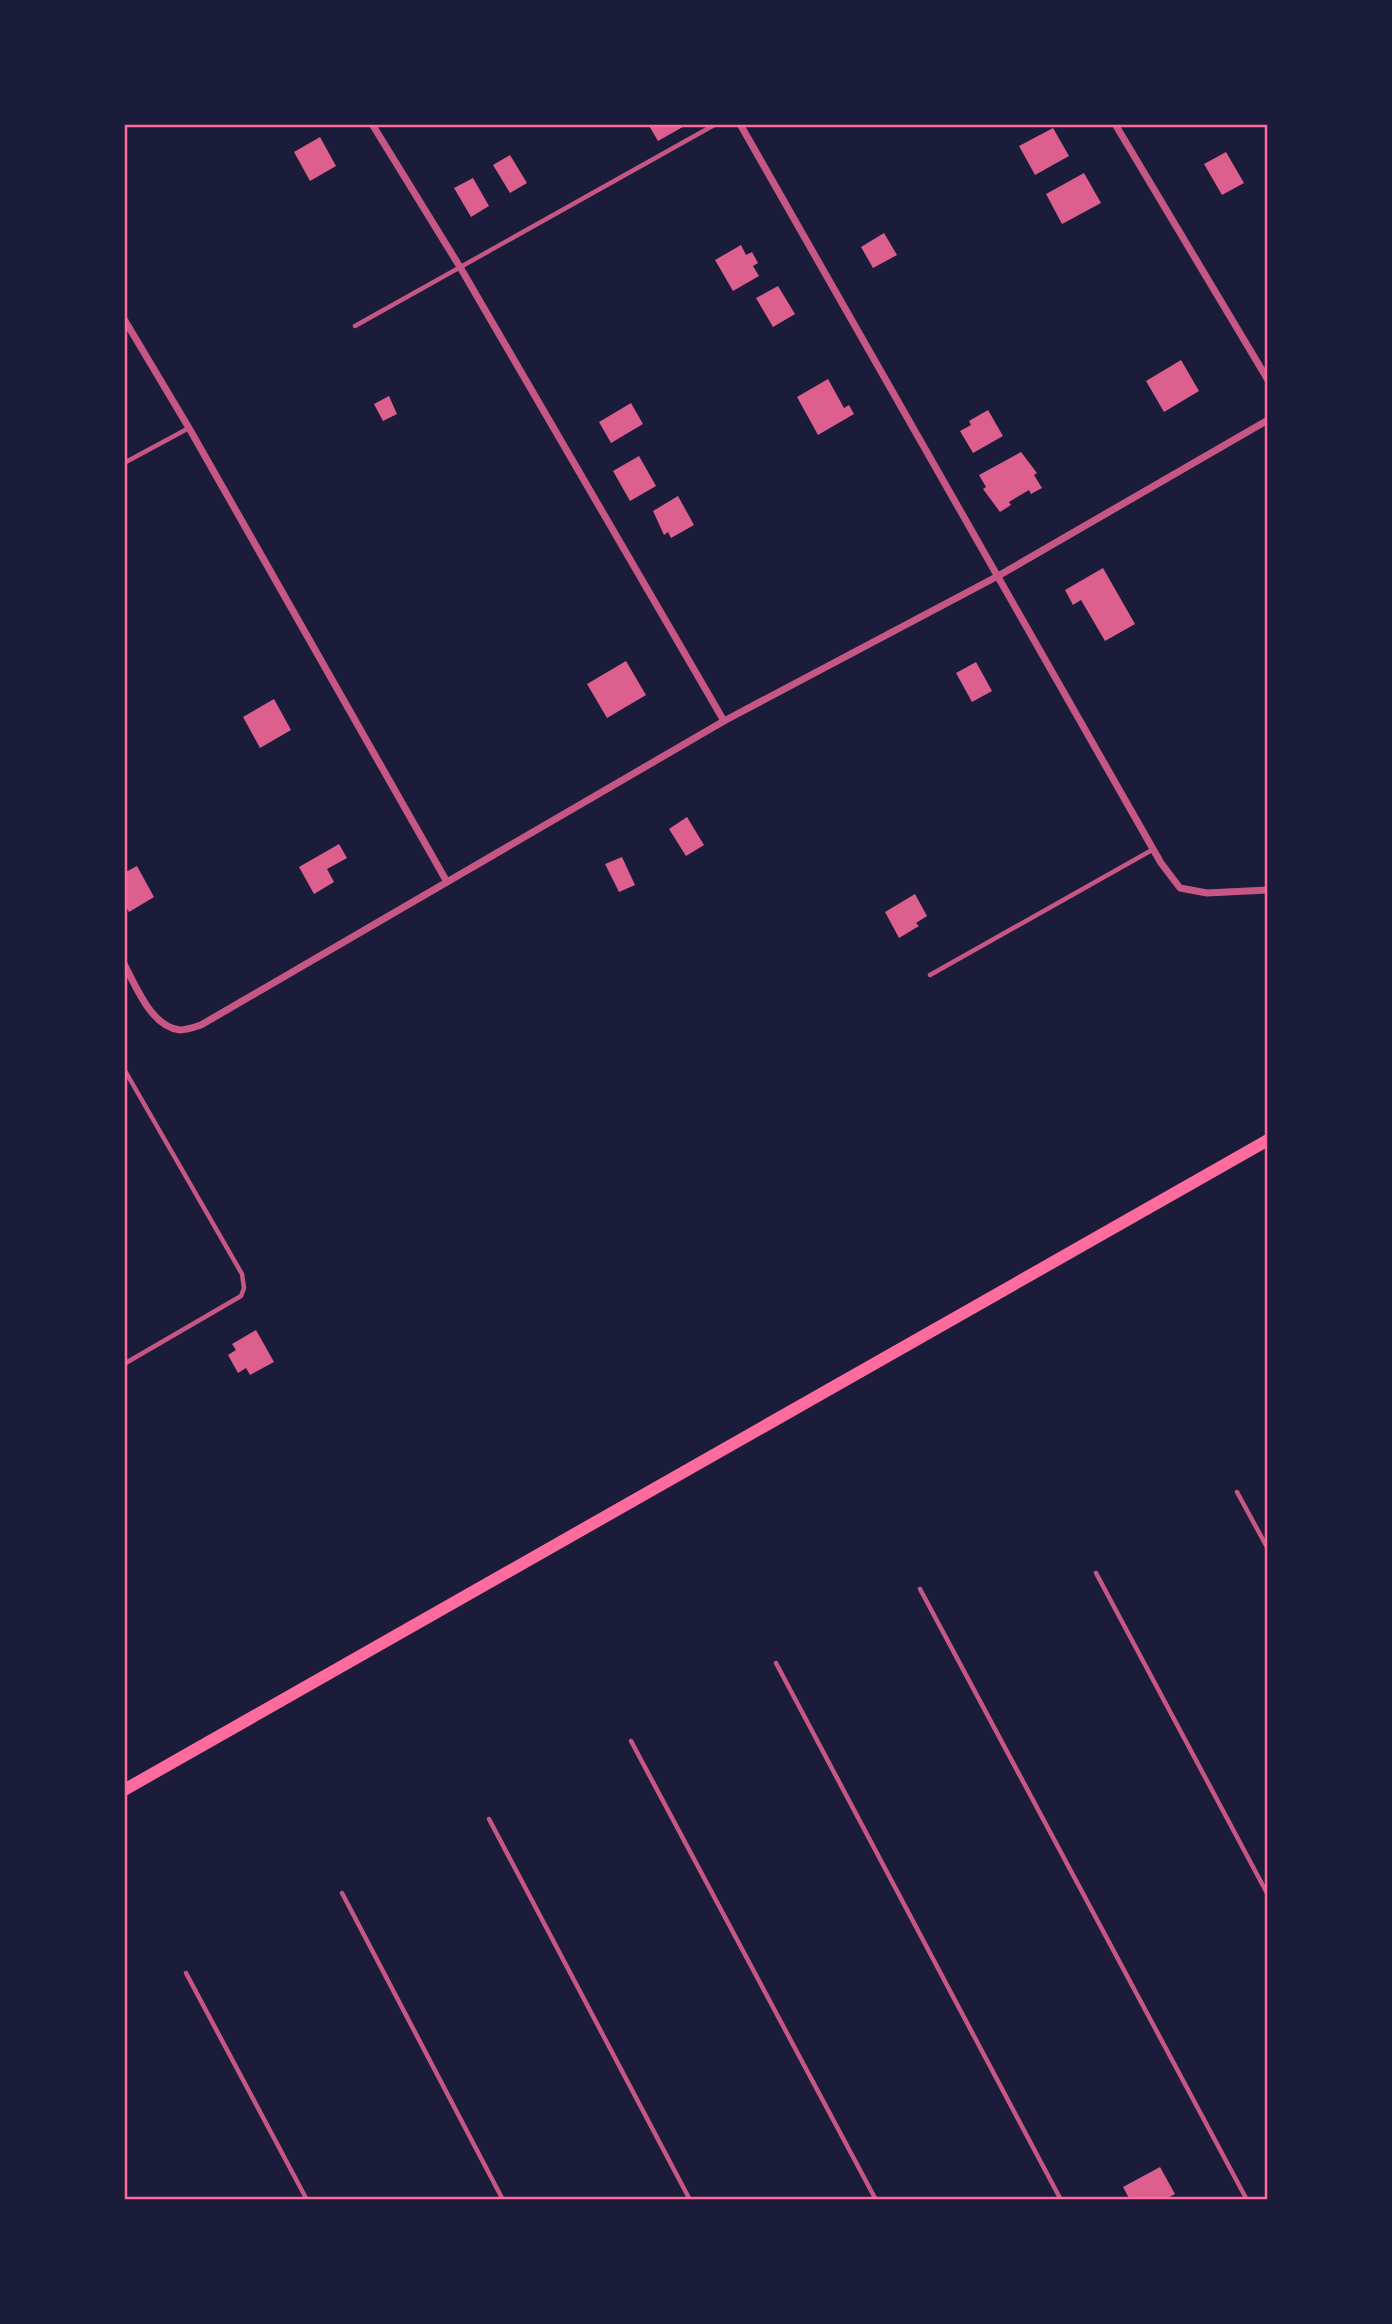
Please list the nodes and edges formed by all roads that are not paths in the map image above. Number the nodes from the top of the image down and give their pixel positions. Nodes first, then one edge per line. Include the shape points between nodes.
1 (372, 124) edge
2 (716, 124) edge
3 (740, 124) edge
4 (1115, 124) edge
5 (460, 267) junction
6 (124, 319) edge
7 (355, 326) dead end
8 (1268, 380) edge
9 (1268, 420) edge
10 (189, 428) junction
11 (124, 463) edge
12 (998, 576) junction
13 (724, 721) junction
14 (1152, 850) junction
15 (447, 882) junction
16 (1268, 890) edge
17 (124, 964) edge
18 (930, 975) dead end
19 (124, 1069) edge
20 (1268, 1140) edge
21 (124, 1364) edge
22 (1237, 1492) dead end
23 (1268, 1549) edge
24 (1096, 1573) dead end
25 (920, 1589) dead end
26 (776, 1662) dead end
27 (631, 1741) dead end
28 (124, 1790) edge
29 (489, 1819) dead end
30 (342, 1893) dead end
31 (1268, 1895) edge
32 (186, 1973) dead end
33 (307, 2200) edge
34 (503, 2200) edge
35 (690, 2200) edge
36 (876, 2200) edge
37 (1061, 2200) edge
38 (1247, 2200) edge

1 - 5 street
2 - 5 lane
3 - 12 street
4 - 8 street
5 - 7 lane
5 - 13 street
6 - 10 street
9 - 12 street
10 - 11 lane
10 - 15 street
12 - 13 street
12 - 14 street
13 - 15 street
14 - 16 street via 1180,888 1207,893
14 - 18 lane
15 - 17 street via 201,1025 181,1030 167,1026 151,1012
19 - 21 lane via 242,1274 244,1288 240,1296
20 - 28 main road
22 - 23 lane
24 - 31 lane
25 - 38 lane
26 - 37 lane
27 - 36 lane
29 - 35 lane
30 - 34 lane
32 - 33 lane

